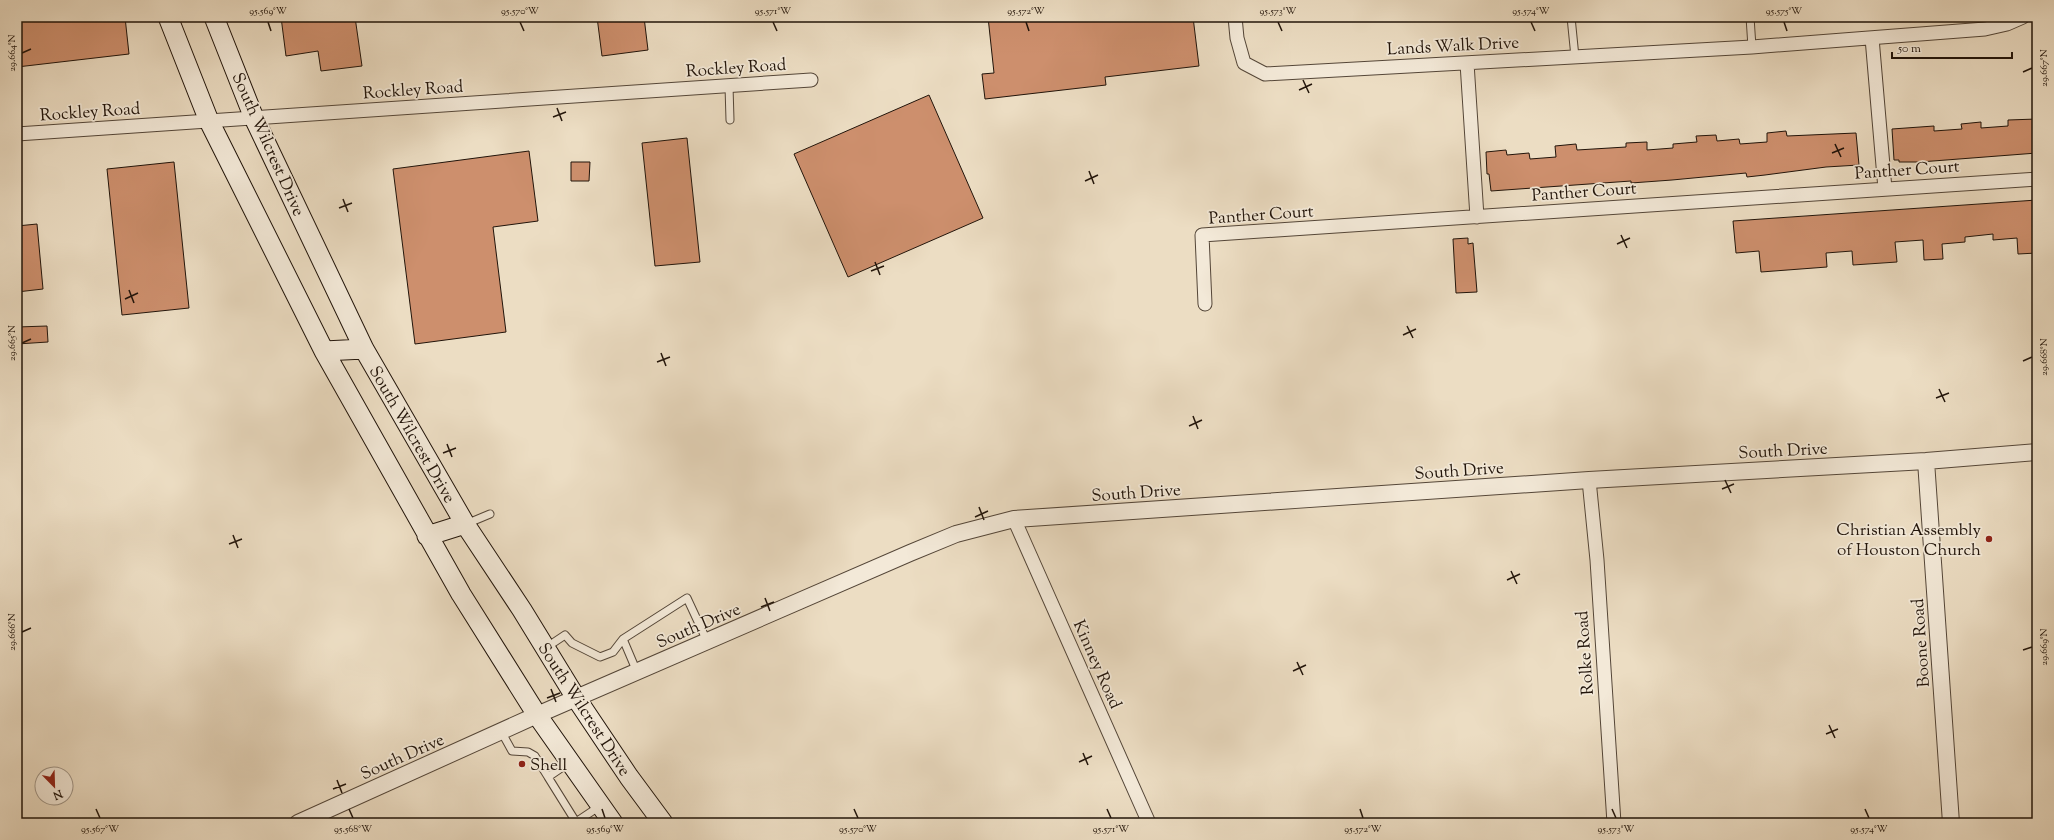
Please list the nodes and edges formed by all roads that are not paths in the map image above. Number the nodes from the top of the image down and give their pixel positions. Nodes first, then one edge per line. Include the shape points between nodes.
1 (168, 17) edge
2 (214, 17) edge
3 (1235, 17) edge
4 (1571, 17) edge
5 (1750, 17) edge
6 (2023, 17) edge
7 (1872, 38) junction
8 (1752, 47) junction
9 (1575, 57) junction
10 (1467, 63) junction
11 (811, 80) dead end
12 (729, 86) junction
13 (254, 118) junction
14 (730, 120) dead end
15 (209, 121) junction
16 (17, 134) edge
17 (2037, 179) edge
18 (1884, 189) junction
19 (1477, 217) junction
20 (1205, 304) dead end
21 (364, 349) junction
22 (324, 351) junction
23 (2037, 452) edge
24 (1926, 461) junction
25 (1589, 480) junction
26 (490, 514) dead end
27 (1014, 519) junction
28 (465, 524) junction
29 (427, 536) junction
30 (623, 639) junction
31 (708, 641) junction
32 (545, 648) junction
33 (637, 672) junction
34 (576, 698) junction
35 (537, 715) junction
36 (501, 731) junction
37 (570, 762) junction
38 (548, 777) junction
39 (600, 806) junction
40 (298, 823) edge
41 (613, 823) edge
42 (663, 823) edge
43 (1149, 823) edge
44 (1614, 823) edge
45 (1951, 823) edge

1 - 15 main road
2 - 13 main road, South Wilcrest Drive
3 - 10 street, Lands Walk Drive via 1237,38 1244,63 1265,74
4 - 9 lane
5 - 8 lane
6 - 7 street, Lands Walk Drive via 1985,29
7 - 8 street, Lands Walk Drive
7 - 18 street
8 - 9 street, Lands Walk Drive
9 - 10 street, Lands Walk Drive
10 - 19 street
11 - 12 street, Rockley Road
12 - 13 street, Rockley Road
12 - 14 lane
13 - 15 street, Rockley Road
13 - 21 main road, South Wilcrest Drive
15 - 16 street, Rockley Road
15 - 22 main road
17 - 18 street, Panther Court
18 - 19 street, Panther Court
19 - 20 street, Panther Court via 1202,235
21 - 22 main road
21 - 28 main road, South Wilcrest Drive
22 - 29 main road
23 - 24 street, South Drive
24 - 25 street, South Drive
24 - 45 street, Boone Road
25 - 27 street, South Drive
25 - 44 street, Rolke Road via 1597,560
26 - 28 lane
27 - 31 street, South Drive via 956,534
27 - 43 street, Kinney Road
28 - 29 main road
28 - 32 main road, South Wilcrest Drive
29 - 35 main road
30 - 31 lane via 687,598
30 - 32 lane via 613,652 600,657 572,643 564,635
30 - 33 lane
31 - 33 street, South Drive
32 - 34 main road, South Wilcrest Drive
33 - 34 street, South Drive
34 - 35 street, South Drive
34 - 42 main road, South Wilcrest Drive
35 - 36 street, South Drive
35 - 37 main road
36 - 38 lane via 512,751 528,752 535,756
36 - 40 street, South Drive
37 - 38 lane
37 - 39 main road
38 - 39 lane via 576,822
39 - 41 main road

